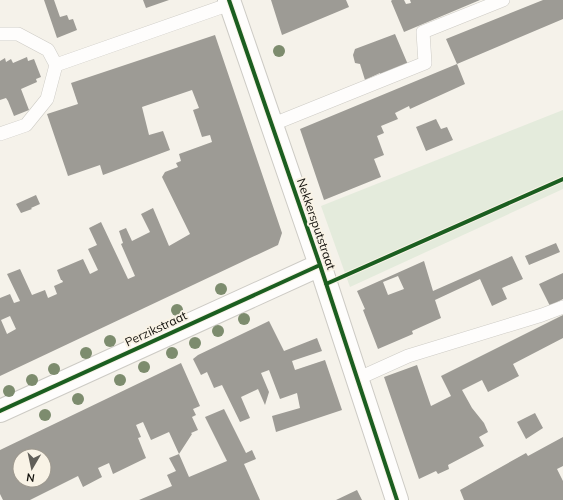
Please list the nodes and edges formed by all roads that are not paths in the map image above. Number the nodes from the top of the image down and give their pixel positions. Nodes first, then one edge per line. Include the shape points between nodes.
1 (503, 0) edge
2 (229, 2) edge
3 (0, 34) edge
4 (56, 65) junction
5 (271, 125) junction
6 (0, 134) edge
7 (320, 265) junction
8 (563, 307) edge
9 (357, 379) junction
10 (0, 411) edge
11 (397, 500) edge

1 - 5 lane via 423,32 426,63
2 - 4 lane
2 - 5 street, Nekkersputstraat
3 - 4 lane via 18,34 48,50
4 - 6 lane via 48,99 26,125
5 - 7 street, Nekkersputstraat
7 - 9 street, Nekkersputstraat
7 - 10 street, Perzikstraat
8 - 9 lane via 408,356
9 - 11 street, Nekkersputstraat

